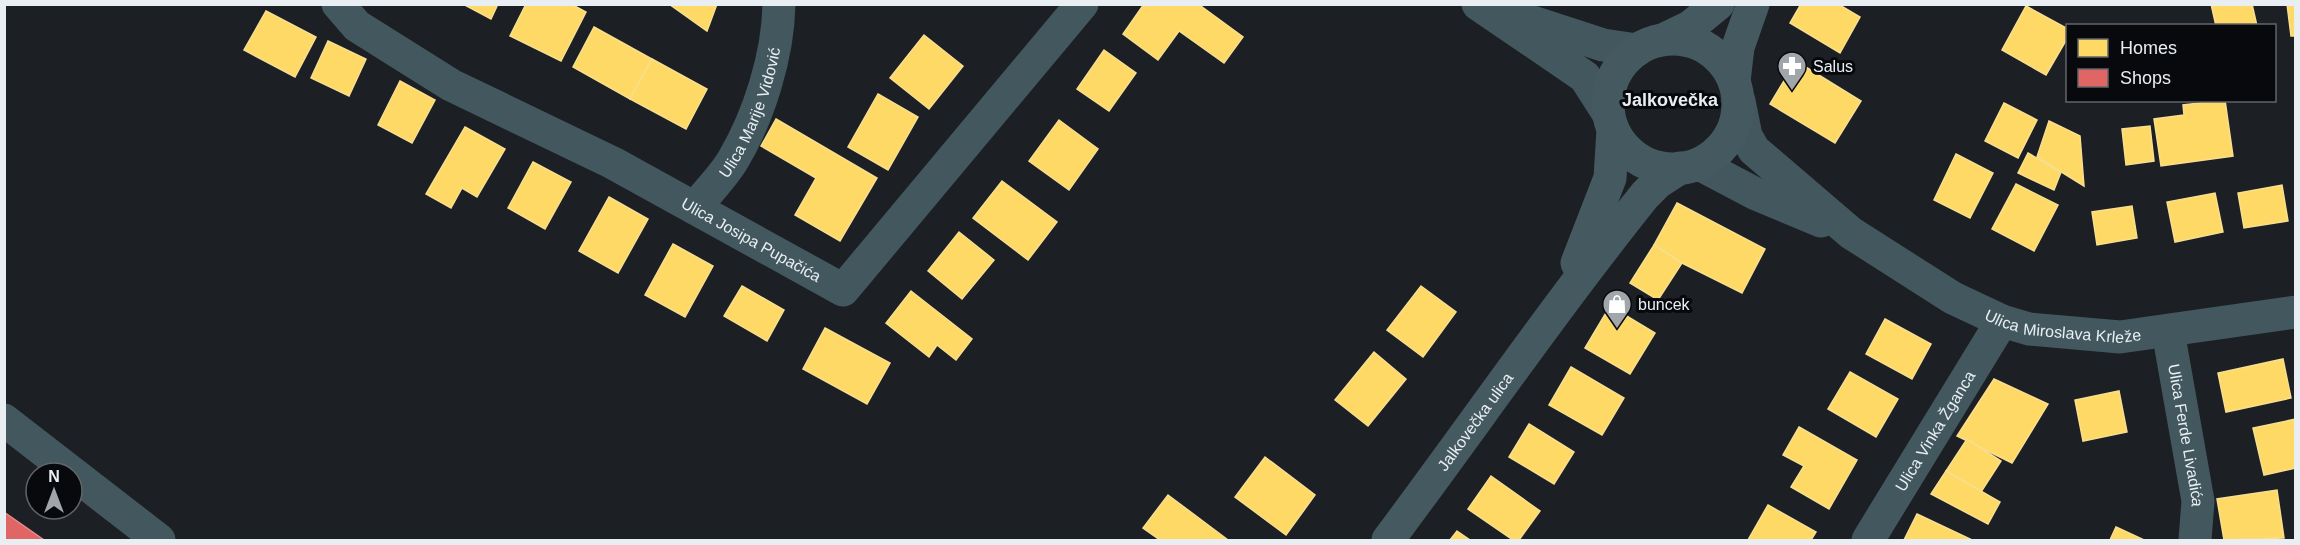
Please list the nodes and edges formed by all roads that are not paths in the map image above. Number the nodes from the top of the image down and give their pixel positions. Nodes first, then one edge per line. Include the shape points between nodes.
1 (338, 4) edge
2 (779, 4) edge
3 (1082, 4) edge
4 (1479, 4) edge
5 (1718, 4) edge
6 (1754, 4) edge
7 (1667, 38) junction
8 (1637, 50) junction
9 (1736, 91) junction
10 (1611, 122) junction
11 (1690, 166) junction
12 (695, 208) junction
13 (1851, 233) junction
14 (1561, 301) junction
15 (2295, 312) edge
16 (2002, 321) junction
17 (2168, 331) junction
18 (4, 420) edge
19 (159, 540) edge
20 (1388, 540) edge
21 (1868, 540) edge
22 (2195, 540) edge

1 - 12 street, Ulica Josipa Pupačića via 357,26 451,85 613,163
2 - 12 street, Ulica Marije Vidović via 779,24 761,98 732,160
3 - 12 street, Ulica Josipa Pupačića via 843,290
4 - 8 street via 1603,45
4 - 10 street via 1586,76
5 - 7 main road via 1690,27
6 - 9 main road via 1738,47
7 - 8 main road
7 - 9 main road via 1688,40 1708,48 1724,62
8 - 10 main road via 1623,61 1613,77 1608,95
9 - 11 main road via 1737,120 1729,138 1716,153
9 - 13 street, Ulica Miroslava Krleže via 1746,136 1754,150
10 - 11 main road via 1624,148 1640,160 1660,168
10 - 14 main road, Jalkovečka ulica via 1614,156 1603,202
11 - 13 street, Ulica Miroslava Krleže
11 - 14 main road, Jalkovečka ulica via 1657,183 1645,195
13 - 16 street, Ulica Miroslava Krleže via 1953,298
14 - 20 main road, Jalkovečka ulica
15 - 17 street, Ulica Miroslava Krleže
16 - 17 street, Ulica Miroslava Krleže via 2029,329 2120,337
16 - 21 street, Ulica Vinka Žganca
17 - 22 street, Ulica Ferde Livadića via 2198,501
18 - 19 street

